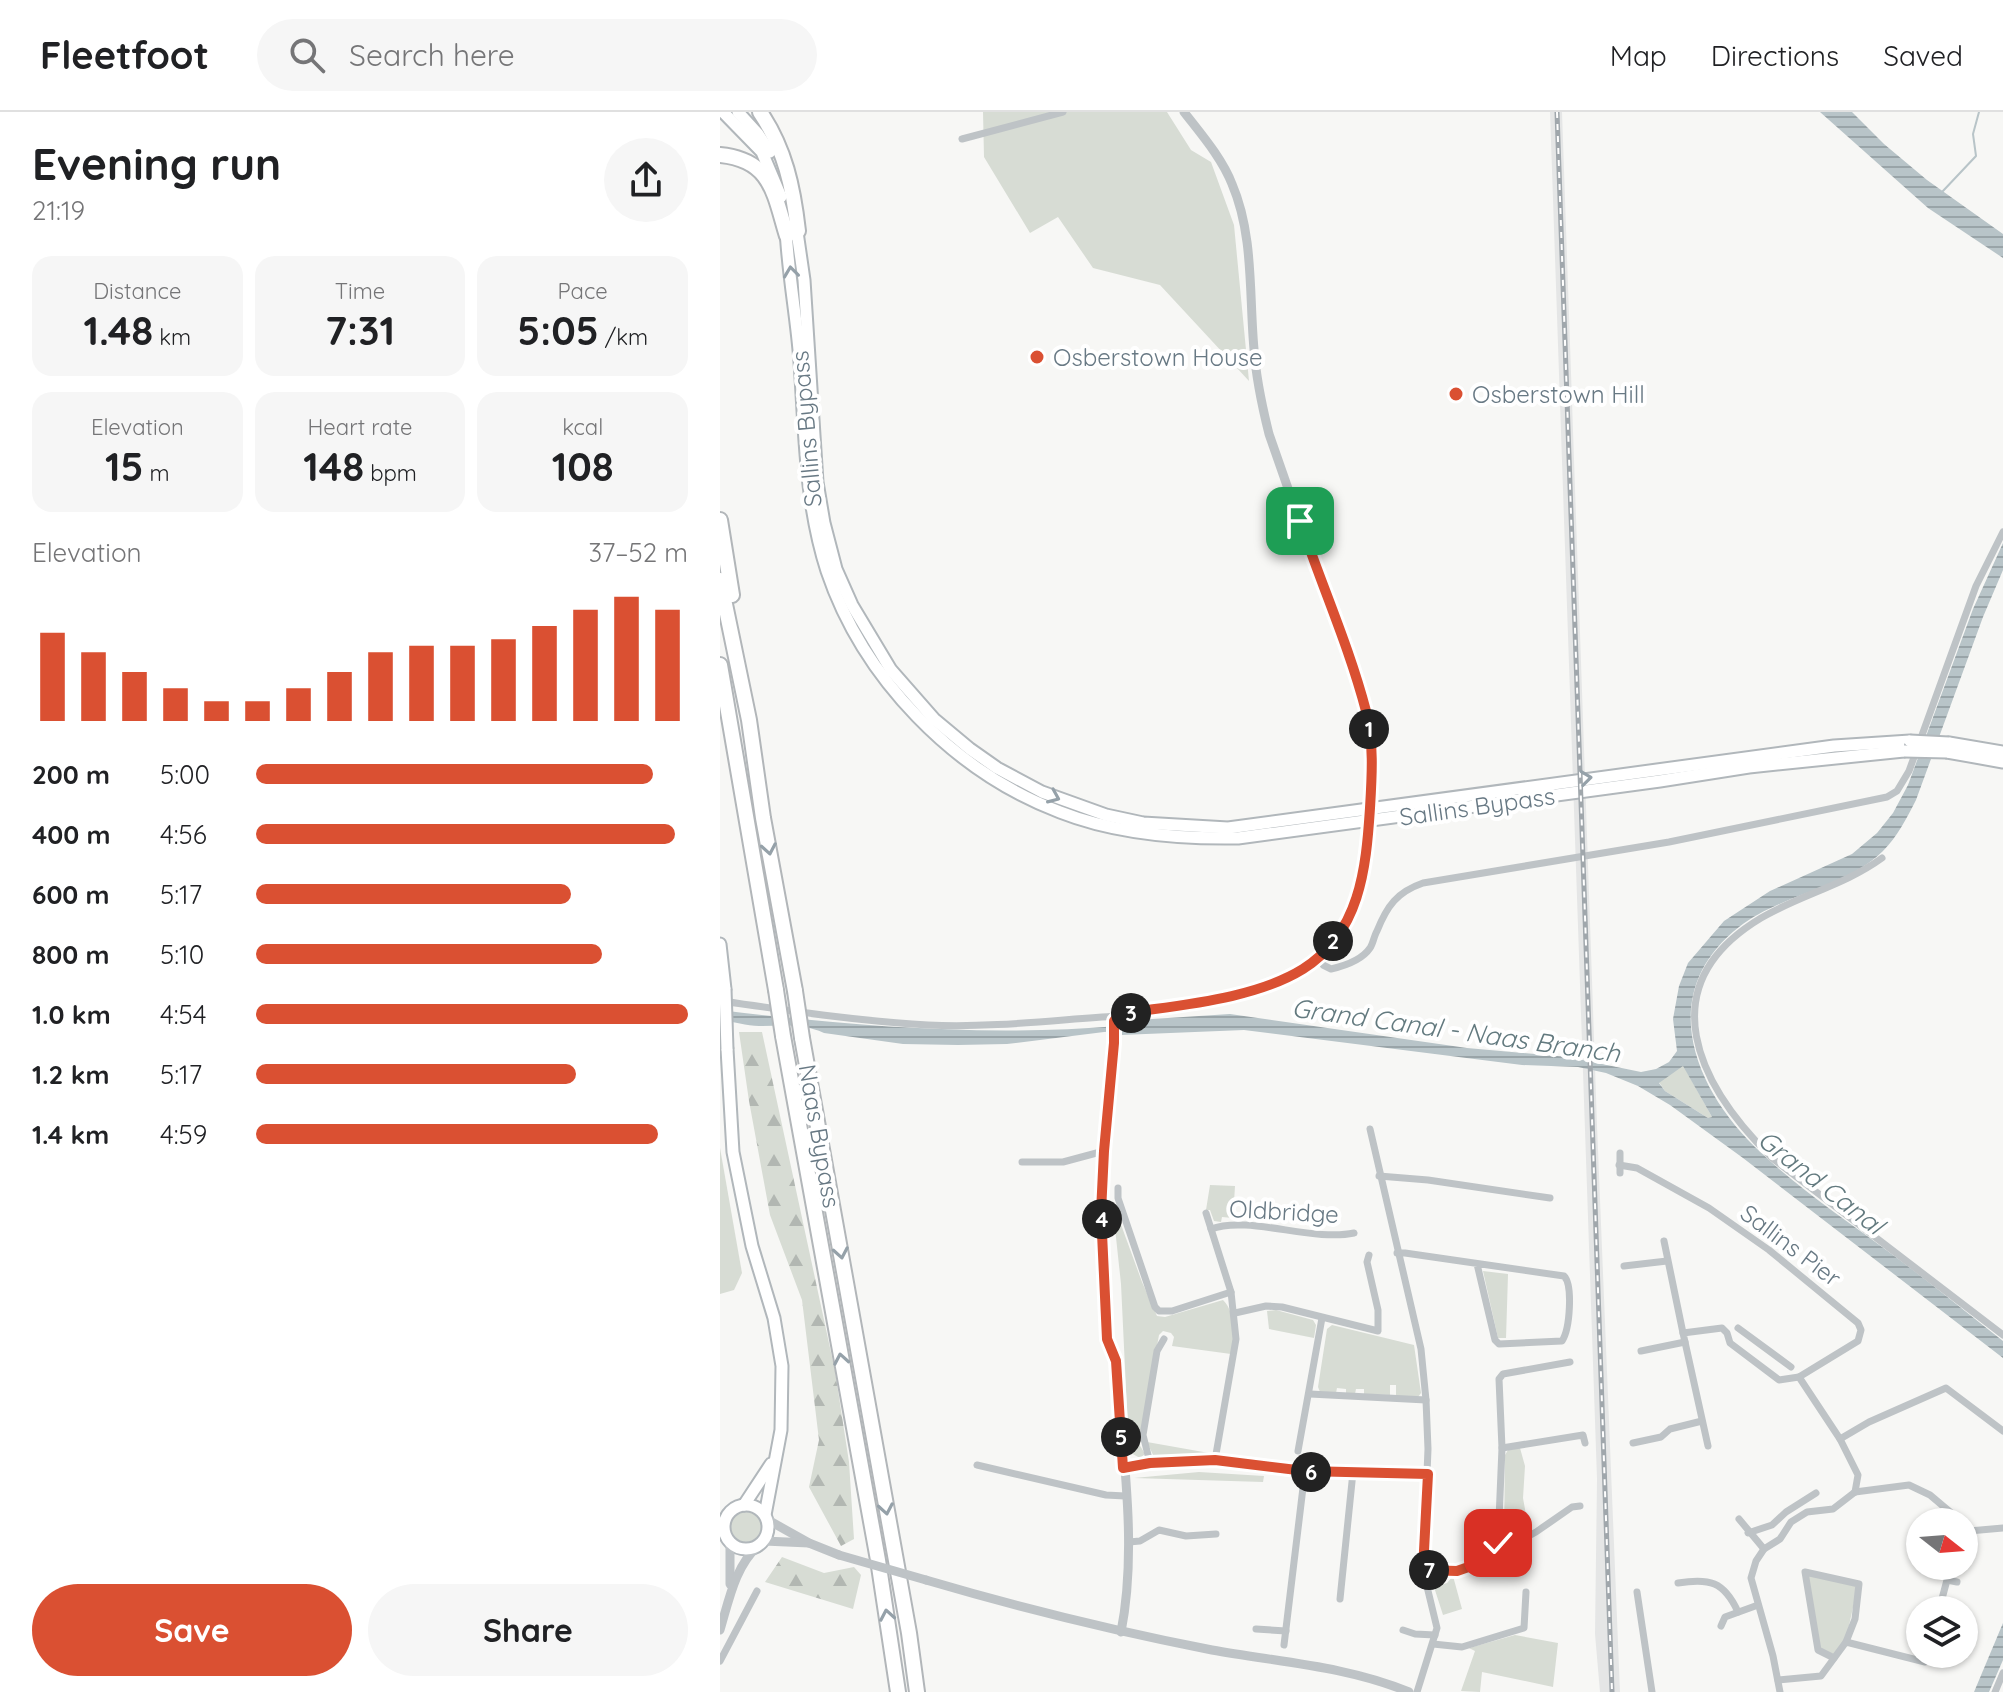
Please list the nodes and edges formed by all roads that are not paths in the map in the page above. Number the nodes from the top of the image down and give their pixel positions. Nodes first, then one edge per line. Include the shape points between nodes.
1 (723, 112) edge
2 (738, 112) edge
3 (760, 112) edge
4 (1063, 112) edge
5 (1184, 112) edge
6 (962, 139) dead end
7 (720, 155) edge
8 (792, 233) junction
9 (720, 520) edge
10 (2003, 532) edge
11 (720, 580) edge
12 (720, 665) edge
13 (720, 694) edge
14 (1948, 748) junction
15 (2003, 752) edge
16 (2003, 762) edge
17 (755, 819) junction
18 (1882, 858) dead end
19 (720, 944) edge
20 (1318, 957) junction
21 (722, 995) edge
22 (1115, 1018) junction
23 (1370, 1129) dead end
24 (1104, 1151) junction
25 (1620, 1153) dead end
26 (1022, 1162) dead end
27 (1379, 1176) junction
28 (1118, 1188) dead end
29 (1550, 1198) dead end
30 (1206, 1213) dead end
31 (1211, 1229) junction
32 (1354, 1233) dead end
33 (1664, 1241) dead end
34 (1397, 1253) junction
35 (1369, 1255) dead end
36 (1667, 1261) junction
37 (1477, 1264) junction
38 (1624, 1266) dead end
39 (1231, 1292) junction
40 (1235, 1313) junction
41 (1322, 1318) junction
42 (1738, 1328) dead end
43 (1378, 1331) junction
44 (1388, 1333) dead end
45 (1683, 1333) junction
46 (2003, 1335) edge
47 (1164, 1339) dead end
48 (1685, 1342) junction
49 (1756, 1342) junction
50 (1641, 1351) dead end
51 (1747, 1355) junction
52 (1570, 1362) dead end
53 (1791, 1367) dead end
54 (1799, 1377) junction
55 (1392, 1387) dead end
56 (1310, 1394) junction
57 (1392, 1399) junction
58 (1426, 1400) junction
59 (1702, 1421) junction
60 (2003, 1431) edge
61 (1840, 1439) junction
62 (1585, 1443) dead end
63 (1633, 1443) dead end
64 (1708, 1446) dead end
65 (1502, 1448) junction
66 (1298, 1451) dead end
67 (775, 1457) junction
68 (1215, 1460) junction
69 (1150, 1463) junction
70 (977, 1465) dead end
71 (1123, 1468) junction
72 (1305, 1471) junction
73 (1353, 1472) junction
74 (1428, 1474) junction
75 (1855, 1492) junction
76 (1816, 1493) dead end
77 (1125, 1496) junction
78 (1580, 1506) dead end
79 (732, 1508) edge
80 (1948, 1508) edge
81 (766, 1517) junction
82 (1739, 1519) dead end
83 (2003, 1528) edge
84 (1978, 1530) edge
85 (1748, 1533) junction
86 (1216, 1534) dead end
87 (725, 1537) edge
88 (1129, 1542) junction
89 (761, 1543) junction
90 (809, 1543) junction
91 (1764, 1549) junction
92 (1502, 1550) junction
93 (1423, 1570) junction
94 (1957, 1582) dead end
95 (1678, 1583) dead end
96 (757, 1591) dead end
97 (1526, 1592) dead end
98 (1637, 1592) dead end
99 (1943, 1596) edge
100 (1340, 1599) dead end
101 (729, 1600) junction
102 (1758, 1605) junction
103 (746, 1610) junction
104 (1738, 1612) junction
105 (1721, 1626) dead end
106 (1256, 1629) dead end
107 (720, 1630) edge
108 (1403, 1630) dead end
109 (1286, 1631) junction
110 (1121, 1632) junction
111 (1435, 1635) junction
112 (1846, 1642) junction
113 (1433, 1644) junction
114 (1284, 1645) dead end
115 (1906, 1657) edge
116 (1834, 1658) junction
117 (720, 1661) edge
118 (2003, 1673) edge
119 (1778, 1680) junction
120 (1639, 1686) dead end
121 (1651, 1689) edge
122 (898, 1692) edge
123 (917, 1692) edge
124 (1409, 1692) edge
125 (1417, 1692) edge
126 (1780, 1692) edge
127 (1995, 1692) edge

1 - 8 main road, Sallins Bypass via 762,152
2 - 8 main road, Sallins Bypass via 774,159
3 - 8 highway via 787,166
4 - 6 street
5 - 20 street, bridge via 1220,160 1240,205 1262,406 1366,712 1372,766 1364,872 1348,919
7 - 8 highway via 748,161 768,180
8 - 14 main road, Sallins Bypass, bridge via 806,306 817,482 832,553 847,593 891,670 934,719 997,768 1042,792 1143,823 1228,828 1834,746
9 - 17 highway via 738,628
10 - 20 street via 1976,586 1909,771 1897,791 1669,842 1423,883 1398,894 1369,949 1358,958 1331,969
11 - 17 highway, Naas Bypass via 749,720
12 - 17 highway, Naas Bypass
13 - 17 highway
14 - 15 main road, Sallins Bypass
14 - 16 main road, Sallins Bypass
122 -> 17 highway, Naas Bypass, bridge via 783,1036
17 -> 123 highway, Naas Bypass, bridge via 795,991
18 - 46 street via 1853,877 1765,916 1730,942 1700,983 1693,1019 1696,1037 1720,1092 1772,1158
19 - 21 main road
20 - 22 street via 1281,980 1233,996
21 - 22 street via 831,1016 929,1025
21 - 67 main road, bridge via 733,1152 780,1348 783,1406
22 - 24 street
23 - 27 street
24 - 26 street via 1063,1162
24 - 71 street via 1107,1339 1116,1361
25 - 54 street, Sallins Pier via 1620,1169 1637,1168 1709,1208 1858,1323 1858,1341
27 - 29 street
27 - 34 street
28 - 39 street via 1159,1311
30 - 31 street, Oldbridge
31 - 32 street, Oldbridge
31 - 39 street, Oldbridge
33 - 36 street
34 - 37 street
34 - 58 street via 1421,1349
35 - 43 street
36 - 38 street
36 - 45 street
37 - 37 street via 1499,1344 1562,1341 1568,1333 1568,1278
39 - 40 street, Oldbridge
40 - 41 street via 1266,1306
40 - 68 street, Oldbridge via 1236,1339
41 - 43 street
41 - 56 street
42 - 49 street
43 - 44 street
45 - 48 street
45 - 51 street via 1722,1328 1730,1343
47 - 69 street via 1157,1351 1143,1435
48 - 50 street
48 - 59 street
49 - 51 street
49 - 53 street
51 - 54 street via 1781,1381
52 - 65 street via 1500,1377
54 - 61 street
55 - 57 street
56 - 57 street
56 - 66 street
57 - 58 street
58 - 74 street
59 - 63 street
59 - 64 street
60 - 61 street via 1946,1388
61 - 75 street via 1858,1475
62 - 65 street via 1583,1435
65 - 92 street
67 - 79 main road via 760,1484
67 - 81 main road
68 - 69 street
68 - 72 street
69 - 71 street
70 - 77 street
71 - 77 street
72 - 73 street
72 - 109 street
73 - 74 street
73 - 100 street
74 - 93 street
75 - 80 street via 1909,1485
75 - 91 street via 1833,1509 1807,1512 1791,1522 1780,1539
76 - 85 street via 1772,1525
77 - 88 street
78 - 92 street
79 - 81 main road via 756,1507
79 - 87 main road
81 - 89 main road via 769,1527
81 - 90 street
82 - 85 street
83 - 84 street
85 - 91 street
86 - 88 street via 1186,1536 1159,1530
87 - 89 main road via 741,1549
87 - 101 street
88 - 110 street
89 - 90 street
89 - 101 street via 748,1555
90 - 110 street, bridge
91 - 102 street via 1751,1578
92 - 93 street via 1457,1571
93 - 111 street
94 - 99 street via 1947,1580
95 - 104 street via 1710,1582 1732,1598
96 - 103 street
97 - 113 street via 1524,1628 1462,1647
98 - 121 street
101 - 103 street
101 - 107 street
102 - 104 street
102 - 119 street
103 - 117 street
104 - 105 street via 1725,1617
106 - 109 street
108 - 111 street
109 - 114 street
110 - 124 street via 1333,1669
111 - 113 street
112 - 115 street
112 - 116 street
112 - 116 street via 1859,1584 1805,1572 1818,1650
113 - 125 street
116 - 119 street via 1821,1676
118 - 127 street
119 - 126 street
120 - 121 street

